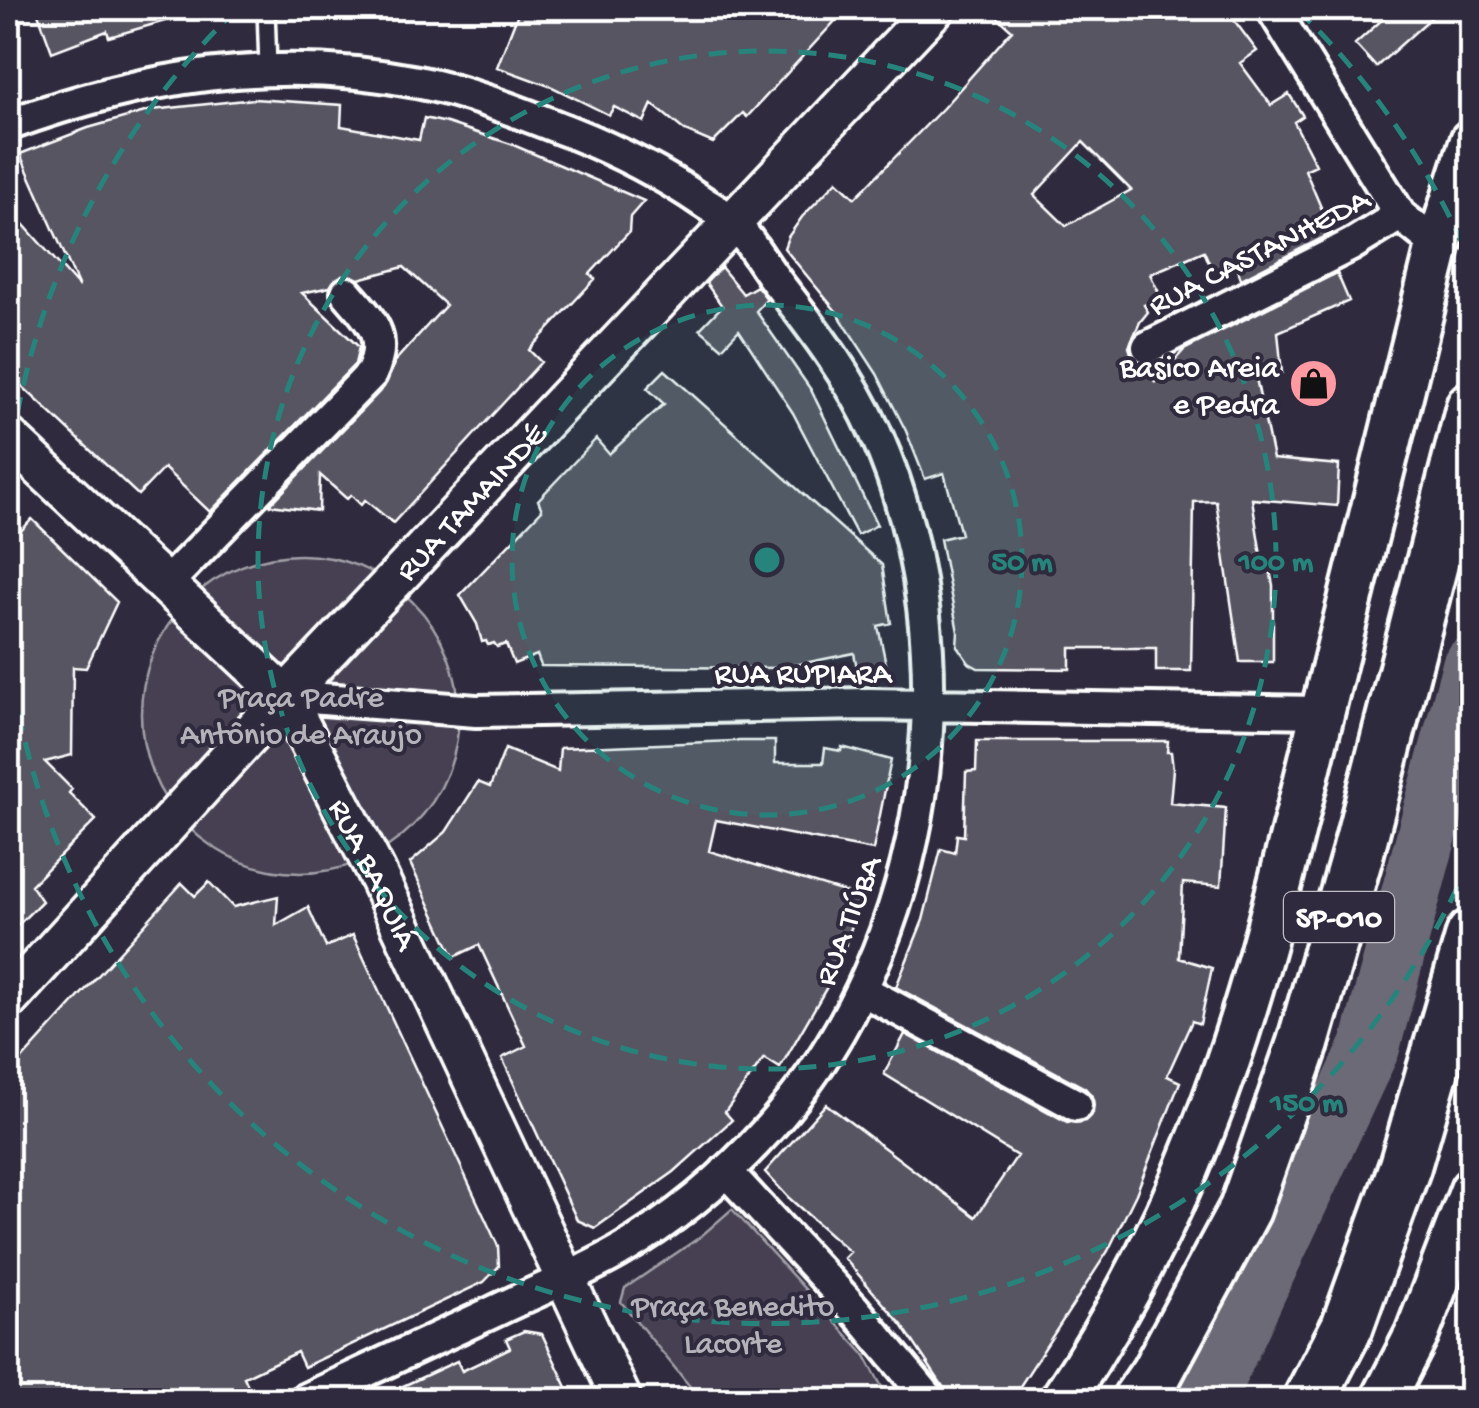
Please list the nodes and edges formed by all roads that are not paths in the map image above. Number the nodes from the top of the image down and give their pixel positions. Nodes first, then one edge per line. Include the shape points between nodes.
1 (266, 8) edge
2 (935, 8) edge
3 (1272, 8) edge
4 (268, 68) junction
5 (8, 125) edge
6 (1472, 140) edge
7 (1400, 216) junction
8 (732, 221) junction
9 (1438, 246) junction
10 (347, 293) dead end
11 (1148, 347) dead end
12 (1472, 407) edge
13 (8, 437) edge
14 (165, 584) junction
15 (285, 696) junction
16 (930, 707) junction
17 (1322, 712) junction
18 (1472, 935) edge
19 (862, 990) junction
20 (11, 991) edge
21 (1076, 1105) dead end
22 (726, 1171) junction
23 (1472, 1190) edge
24 (1461, 1248) edge
25 (562, 1279) junction
26 (622, 1399) edge
27 (304, 1400) edge
28 (930, 1400) edge
29 (1062, 1400) edge
30 (1138, 1400) edge
31 (1308, 1400) edge
32 (1383, 1400) edge

1 - 4 lane
2 - 8 street, RUA TAMAINDÉ
3 - 7 street
4 - 5 street, RUA TIÚBA via 208,72 66,104
4 - 8 street, RUA TIÚBA via 418,82 521,113 658,171
6 - 9 main road
7 - 9 street
7 - 11 street, RUA CASTANHEDA
8 - 15 street, RUA TAMAINDÉ
8 - 16 street, RUA TIÚBA via 874,428 915,554
9 - 17 main road
10 - 14 street via 379,340 371,374
12 - 30 highway, SP-010 via 1303,1043 1245,1209
13 - 14 street, RUA BAQUIÁ
14 - 15 street, RUA BAQUIÁ
15 - 16 street, RUA RUPIARA via 476,711
15 - 20 street, RUA TAMAINDÉ
15 - 25 street, RUA BAQUIÁ via 375,870
16 - 17 street, RUA RUPIARA
16 - 19 street, RUA TIÚBA via 908,860
17 - 29 main road via 1278,892 1203,1130 1107,1332
18 - 31 highway via 1404,1166 1347,1327
19 - 21 street
19 - 22 street, RUA TIÚBA via 816,1069
22 - 25 street, RUA TIÚBA via 667,1221
22 - 28 street
23 - 24 main road
24 - 32 main road
25 - 26 street, RUA BAQUIÁ
25 - 27 street, RUA TIÚBA

